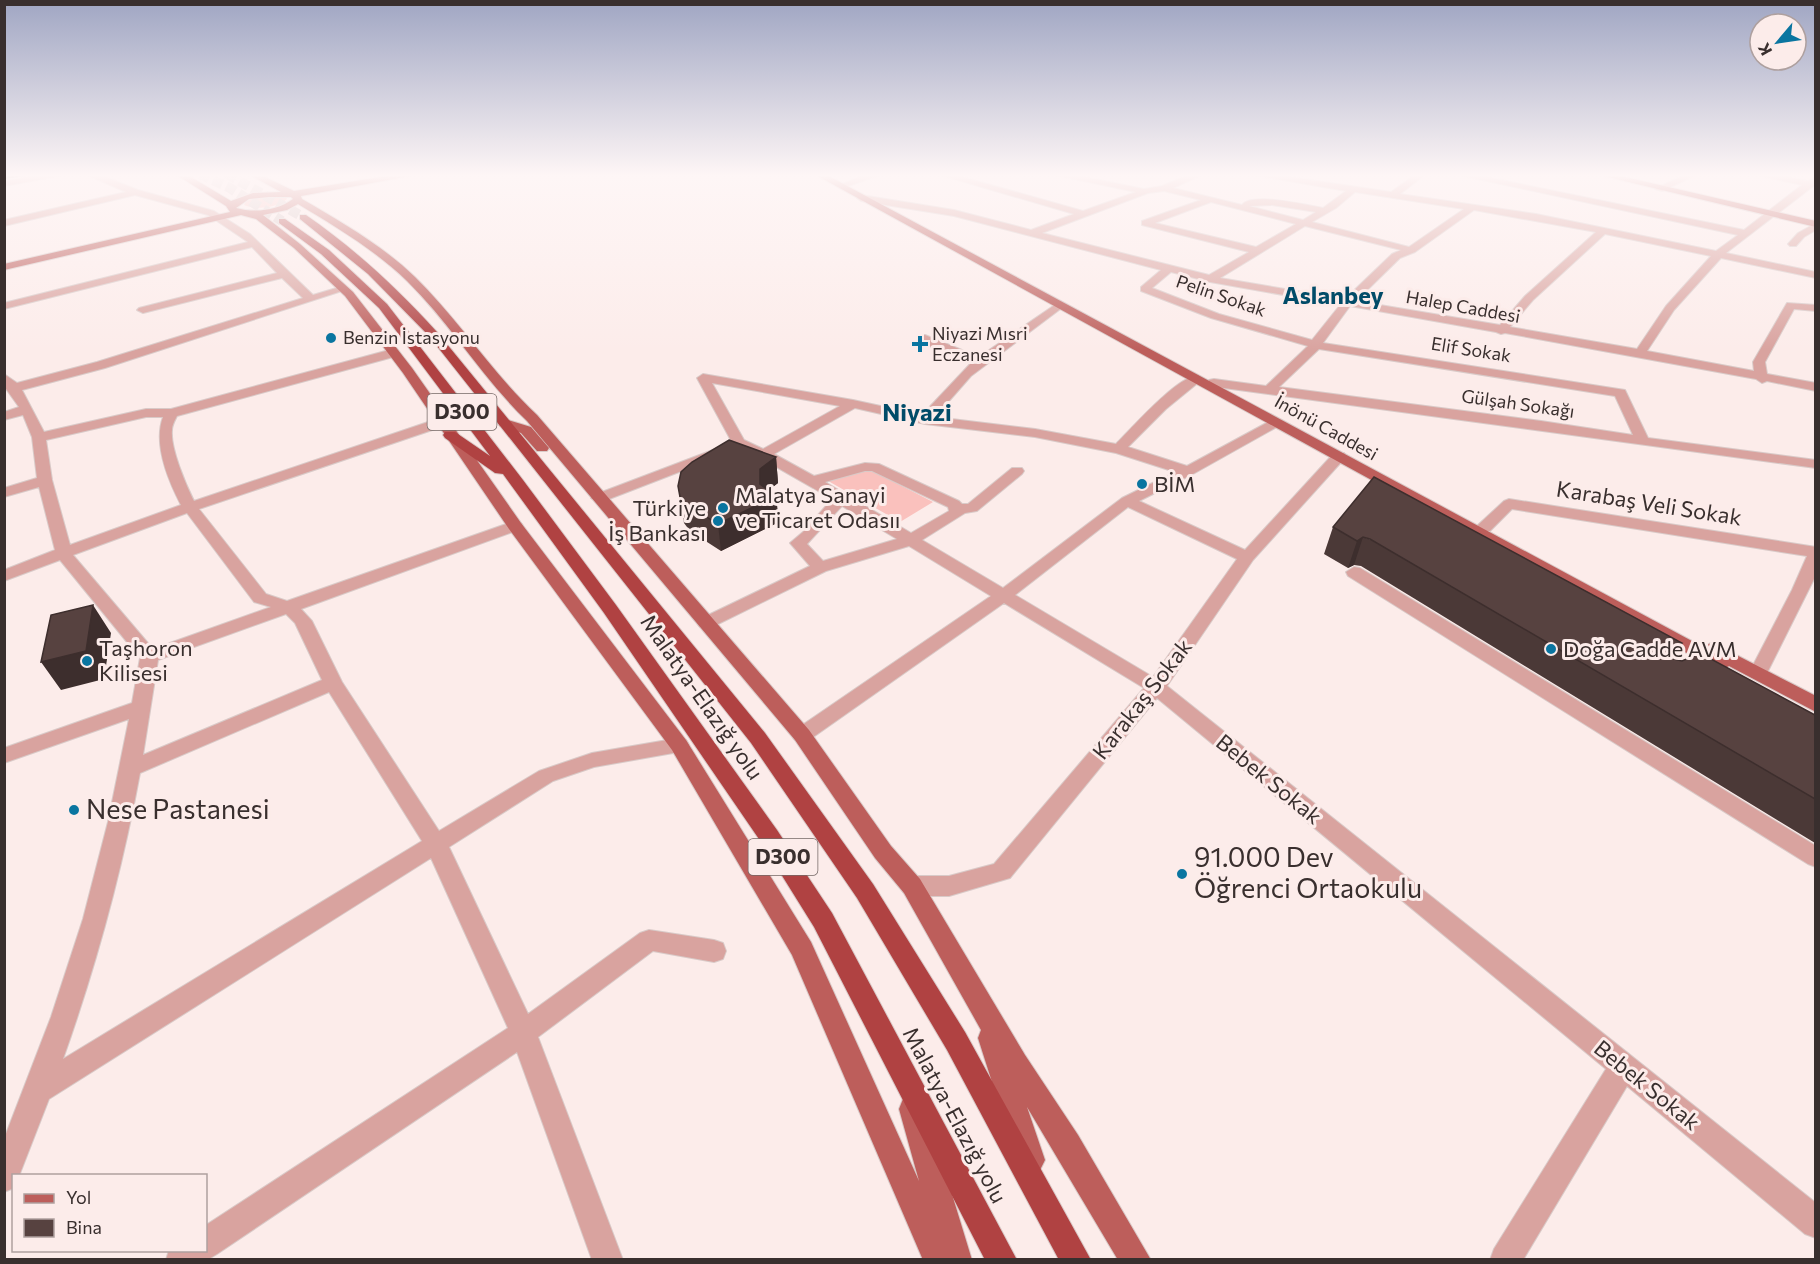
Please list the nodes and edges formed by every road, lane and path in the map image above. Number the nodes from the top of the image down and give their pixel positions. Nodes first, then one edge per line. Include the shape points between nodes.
1 (133, 233) edge
2 (141, 233) edge
3 (243, 233) edge
4 (285, 233) tunnel mouth
5 (293, 233) tunnel mouth
6 (326, 233) edge
7 (349, 233) edge
8 (929, 233) edge
9 (931, 233) edge
10 (1032, 233) edge
11 (1185, 233) edge
12 (1287, 233) edge
13 (1343, 233) edge
14 (1435, 233) edge
15 (1601, 233) edge
16 (1613, 233) edge
17 (1743, 233) edge
18 (1804, 233) edge
19 (254, 244) junction
20 (1793, 244) dead end
21 (1411, 250) junction
22 (1259, 251) junction
23 (1719, 254) junction
24 (4, 262) edge
25 (4, 267) edge
26 (1169, 268) junction
27 (284, 274) junction
28 (1815, 275) edge
29 (1210, 279) junction
30 (343, 289) junction
31 (310, 297) junction
32 (1347, 303) junction
33 (1059, 305) junction
34 (4, 306) edge
35 (1815, 308) edge
36 (143, 310) dead end
37 (1501, 331) junction
38 (921, 338) dead end
39 (1316, 345) junction
40 (393, 353) junction
41 (1640, 353) junction
42 (981, 362) junction
43 (1762, 378) junction
44 (1195, 379) junction
45 (9, 383) edge
46 (1214, 383) junction
47 (1815, 387) edge
48 (1269, 390) junction
49 (853, 404) junction
50 (27, 409) junction
51 (171, 413) junction
52 (4, 416) edge
53 (925, 420) junction
54 (505, 423) junction
55 (1277, 423) junction
56 (446, 429) junction
57 (39, 437) junction
58 (1643, 441) junction
59 (739, 443) junction
60 (1119, 449) junction
61 (764, 454) junction
62 (1339, 456) junction
63 (1815, 464) edge
64 (1017, 471) dead end
65 (1188, 471) junction
66 (579, 474) junction
67 (45, 480) junction
68 (812, 481) junction
69 (518, 483) junction
70 (4, 493) edge
71 (599, 498) junction
72 (840, 499) junction
73 (1127, 501) junction
74 (190, 507) junction
75 (956, 509) junction
76 (515, 526) junction
77 (1484, 528) junction
78 (911, 540) junction
79 (1815, 553) edge
80 (64, 554) junction
81 (1247, 557) junction
82 (820, 567) junction
83 (1353, 572) dead end
84 (4, 576) edge
85 (1808, 593) edge
86 (1004, 595) junction
87 (290, 608) junction
88 (706, 623) junction
89 (1706, 656) junction
90 (149, 657) junction
91 (1689, 666) edge
92 (1758, 673) junction
93 (333, 682) junction
94 (1156, 687) junction
95 (1815, 705) edge
96 (141, 707) junction
97 (1815, 715) edge
98 (802, 735) junction
99 (680, 745) junction
100 (4, 756) edge
101 (132, 768) junction
102 (436, 844) junction
103 (1815, 858) edge
104 (912, 886) junction
105 (714, 951) dead end
106 (979, 1002) junction
107 (523, 1034) junction
108 (900, 1064) junction
109 (1624, 1066) junction
110 (39, 1089) junction
111 (4, 1177) edge
112 (1044, 1202) junction
113 (1815, 1223) edge
114 (207, 1242) edge
115 (608, 1260) edge
116 (939, 1260) edge
117 (957, 1260) edge
118 (1002, 1260) edge
119 (1076, 1260) edge
120 (1137, 1260) edge
121 (1505, 1260) edge

1 - 24 main road
2 - 25 main road
3 - 19 street
4 - 30 main road
5 - 69 highway, Malatya-Elazığ yolu / D300 via 325,252 383,306
6 - 54 highway, D300 via 398,295
7 - 66 main road via 423,291 475,357
8 - 33 main road, İnönü Caddesi
9 - 46 main road, İnönü Caddesi
10 - 26 street, Halep Caddesi
11 - 22 street
12 - 22 street
13 - 21 street
14 - 21 street
15 - 37 street via 1529,298
16 - 23 street
17 - 23 street
18 - 20 street
19 - 27 street
19 - 34 street
21 - 32 street via 1396,256
22 - 29 street
23 - 28 street
23 - 41 street via 1670,308
26 - 29 street, Halep Caddesi
26 - 39 street, Pelin Sokak via 1145,288 1215,316
27 - 31 street
27 - 36 street
29 - 32 street, Halep Caddesi
30 - 31 street
30 - 40 main road
31 - 45 street via 101,365
32 - 37 street, Halep Caddesi
32 - 39 street
33 - 42 street
33 - 44 main road, İnönü Caddesi
35 - 43 street via 1791,305 1759,362
37 - 41 street, Halep Caddesi
38 - 42 street
39 - 48 street
39 - 58 street, Elif Sokak via 1620,393
40 - 51 street
40 - 56 main road
41 - 43 street, Halep Caddesi
42 - 53 street
43 - 47 street, Halep Caddesi
44 - 55 main road, İnönü Caddesi
44 - 60 street via 1161,406
45 - 50 street
46 - 48 street, Gülşah Sokağı
46 - 77 main road, İnönü Caddesi
48 - 58 street, Gülşah Sokağı
49 - 53 street
49 - 59 street via 703,378
49 - 61 street
50 - 52 street
50 - 57 street
51 - 57 street via 146,413
51 - 74 street via 165,430 168,448
53 - 60 street via 1035,433
54 - 66 main road via 526,430 560,468
54 - 112 highway, D300 via 758,738 865,891 956,1041
55 - 62 main road, İnönü Caddesi
55 - 65 street
56 - 69 highway
56 - 74 street
56 - 76 main road
57 - 67 street
58 - 63 street, Gülşah Sokağı
59 - 61 street, Bebek Sokak
59 - 71 street
60 - 65 street
61 - 68 street, Bebek Sokak
62 - 81 street, Karakaş Sokak
62 - 89 main road, İnönü Caddesi
64 - 75 street via 972,508
65 - 73 street
66 - 71 main road
67 - 70 street
67 - 80 street
68 - 72 street, Bebek Sokak
68 - 75 street via 874,467 954,504
69 - 108 highway, Malatya-Elazığ yolu / D300 via 769,836 823,920
71 - 88 main road
72 - 78 street, Bebek Sokak
72 - 82 street via 798,543
73 - 81 street
73 - 86 street
74 - 80 street
74 - 87 street via 260,598
75 - 78 street via 958,512
76 - 87 street
76 - 99 main road
77 - 79 street, Karabaş Veli Sokak via 1509,504
77 - 92 main road, İnönü Caddesi
78 - 82 street
78 - 86 street, Bebek Sokak
79 - 85 street
80 - 84 street
80 - 90 street
81 - 94 street, Karakaş Sokak
82 - 88 street
83 - 103 street
85 - 92 street
86 - 94 street, Bebek Sokak
86 - 98 street
87 - 90 street
87 - 93 street via 303,621
88 - 98 main road
89 - 91 street
89 - 97 main road, İnönü Caddesi
90 - 96 street
92 - 95 main road, İnönü Caddesi
93 - 101 street
93 - 102 street
94 - 104 street, Karakaş Sokak via 1002,871 949,886
94 - 109 street, Bebek Sokak
96 - 100 street
96 - 101 street
98 - 104 main road via 883,852
99 - 102 street via 592,760 546,776
99 - 116 main road via 802,950
101 - 110 street via 95,919
102 - 107 street
102 - 110 street
104 - 106 main road
105 - 107 street via 649,940
106 - 112 main road
106 - 120 main road
107 - 114 street
107 - 115 street
108 - 117 main road
108 - 118 highway, Malatya-Elazığ yolu / D300
109 - 113 street, Bebek Sokak
109 - 121 street
110 - 111 street
112 - 119 highway, D300

